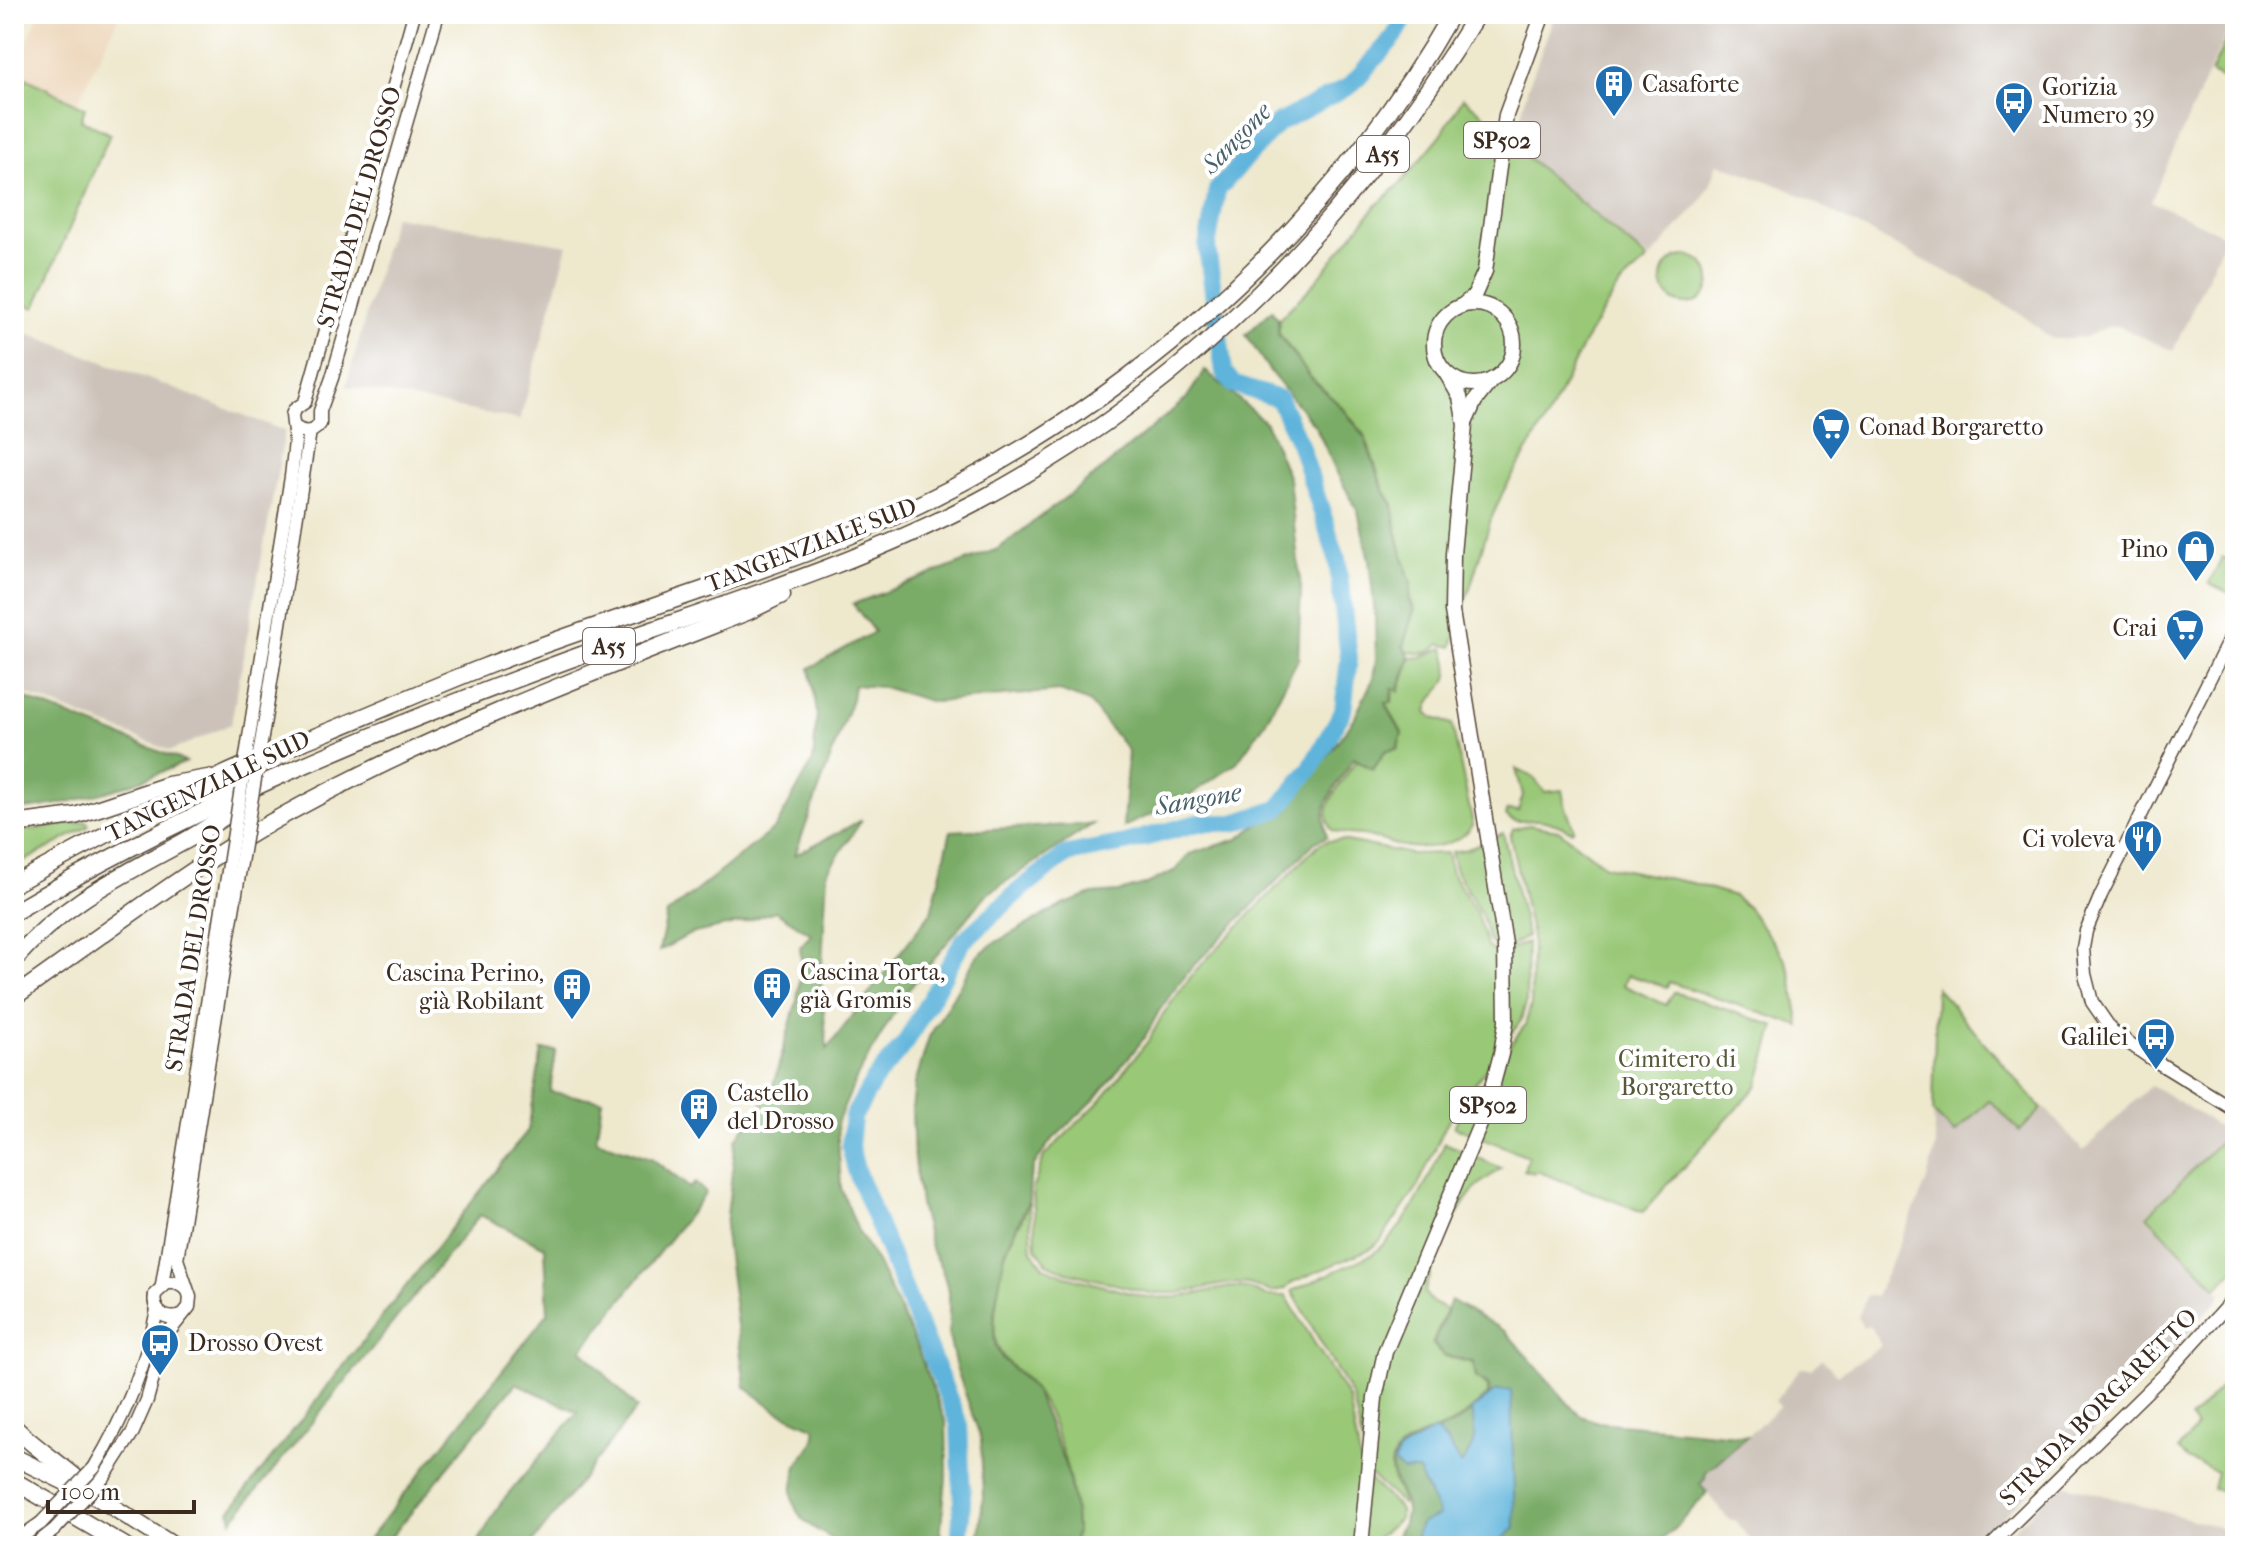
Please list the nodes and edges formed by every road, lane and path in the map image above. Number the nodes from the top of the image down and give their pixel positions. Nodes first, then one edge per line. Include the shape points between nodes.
1 (414, 14) edge
2 (438, 14) edge
3 (1451, 14) edge
4 (1477, 14) edge
5 (1543, 14) edge
6 (1485, 271) junction
7 (1463, 305) junction
8 (1498, 311) junction
9 (1446, 373) junction
10 (1491, 381) junction
11 (305, 402) junction
12 (320, 411) junction
13 (1465, 425) junction
14 (295, 427) junction
15 (310, 431) junction
16 (857, 557) junction
17 (2235, 628) edge
18 (303, 766) junction
19 (222, 776) junction
20 (14, 824) edge
21 (14, 884) edge
22 (14, 912) edge
23 (14, 960) edge
24 (220, 960) junction
25 (14, 997) edge
26 (2235, 1110) edge
27 (162, 1285) junction
28 (185, 1288) junction
29 (2235, 1297) edge
30 (157, 1310) junction
31 (179, 1317) junction
32 (14, 1427) edge
33 (14, 1444) edge
34 (14, 1457) edge
35 (99, 1472) junction
36 (14, 1481) edge
37 (14, 1492) edge
38 (100, 1499) junction
39 (14, 1542) edge
40 (34, 1546) edge
41 (124, 1546) edge
42 (174, 1546) edge
43 (1361, 1546) edge
44 (1990, 1546) edge

1 - 11 street, STRADA DEL DROSSO
2 - 12 street, STRADA DEL DROSSO
3 - 19 highway, TANGENZIALE SUD / A55 via 1387,113 1269,252 1140,368 1081,412 969,479 849,536 484,667
4 - 16 highway, TANGENZIALE SUD / A55 via 1365,178 1273,281 1189,357 1135,402 1035,468
5 - 6 main road, SP502 via 1506,115
6 - 7 main road, SP502 via 1474,296
6 - 8 main road, SP502
7 - 8 main road
7 - 9 main road, SP502 via 1445,316 1435,334 1435,355
8 - 10 main road, SP502 via 1513,333 1514,350 1509,365
9 - 10 main road via 1472,385
9 - 13 main road, SP502 via 1460,397
10 - 13 main road, SP502
11 - 12 street
11 - 14 street via 294,410
12 - 15 street via 320,424
13 - 43 main road, SP502 via 1452,611 1505,944 1506,1022 1486,1110 1385,1352 1375,1398
14 - 15 street
14 - 24 street, STRADA DEL DROSSO, bridge
15 - 24 street, STRADA DEL DROSSO, bridge
16 - 18 highway, TANGENZIALE SUD / A55 via 574,658
16 - 25 highway via 747,612 452,732 285,814
17 - 26 street via 2101,895 2083,948 2092,1002 2112,1031
18 - 22 highway, TANGENZIALE SUD / A55
18 - 23 highway via 86,895 40,931
19 - 20 highway via 168,785 75,816
19 - 21 highway, TANGENZIALE SUD / A55
24 - 27 street, STRADA DEL DROSSO
24 - 28 street, STRADA DEL DROSSO via 177,1259
27 - 28 street via 172,1282
27 - 30 street via 154,1300
28 - 31 street via 190,1302
29 - 44 street, STRADA BORGARETTO via 2168,1371
30 - 31 street via 165,1317
30 - 35 street via 147,1356
31 - 35 street via 164,1338 133,1432
32 - 38 highway
33 - 38 highway
34 - 38 highway
35 - 39 street, bridge
35 - 40 street, bridge via 54,1530
36 - 41 highway
37 - 41 highway
38 - 42 highway

